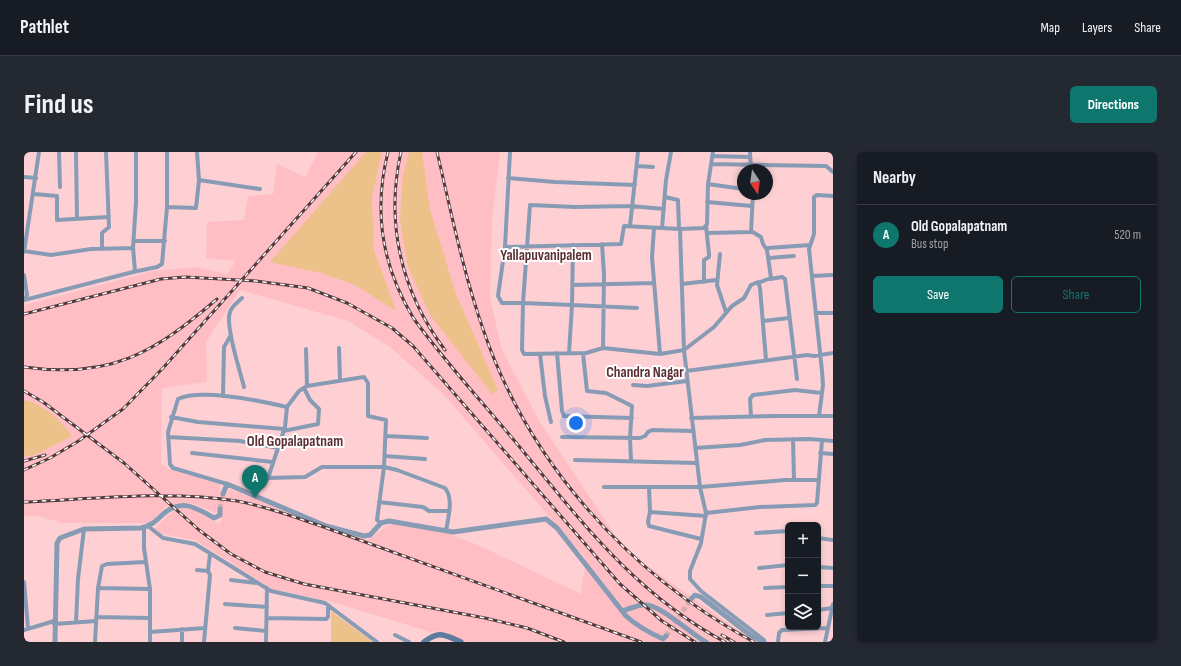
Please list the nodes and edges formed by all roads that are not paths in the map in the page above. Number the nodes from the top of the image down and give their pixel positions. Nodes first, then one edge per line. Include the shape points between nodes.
1 (39, 152) edge
2 (59, 152) edge
3 (76, 152) edge
4 (106, 152) edge
5 (136, 152) edge
6 (167, 152) edge
7 (197, 152) edge
8 (510, 152) edge
9 (638, 152) edge
10 (671, 152) edge
11 (712, 154) edge
12 (750, 154) edge
13 (711, 164) junction
14 (751, 164) edge
15 (637, 166) junction
16 (653, 167) dead end
17 (737, 167) edge
18 (773, 167) edge
19 (833, 172) edge
20 (24, 177) edge
21 (36, 178) junction
22 (508, 178) junction
23 (199, 180) junction
24 (708, 184) junction
25 (635, 185) junction
26 (60, 187) dead end
27 (737, 187) edge
28 (260, 189) dead end
29 (34, 194) junction
30 (833, 196) edge
31 (665, 197) junction
32 (752, 200) edge
33 (707, 202) junction
34 (631, 206) junction
35 (752, 206) junction
36 (167, 207) junction
37 (664, 209) junction
38 (108, 217) junction
39 (77, 219) junction
40 (630, 226) junction
41 (706, 226) junction
42 (654, 228) junction
43 (662, 228) junction
44 (680, 229) junction
45 (751, 230) junction
46 (708, 233) junction
47 (134, 240) junction
48 (165, 240) junction
49 (602, 244) junction
50 (573, 245) junction
51 (810, 245) junction
52 (133, 247) junction
53 (504, 247) junction
54 (528, 247) junction
55 (102, 249) junction
56 (767, 250) junction
57 (24, 252) edge
58 (720, 254) dead end
59 (794, 256) dead end
60 (768, 258) junction
61 (135, 271) junction
62 (24, 275) edge
63 (833, 275) edge
64 (812, 276) junction
65 (770, 279) junction
66 (716, 280) junction
67 (654, 282) junction
68 (704, 282) junction
69 (758, 283) junction
70 (603, 284) junction
71 (682, 284) junction
72 (572, 285) junction
73 (242, 298) dead end
74 (24, 300) edge
75 (523, 303) junction
76 (572, 305) junction
77 (603, 306) junction
78 (637, 308) dead end
79 (726, 312) junction
80 (816, 313) junction
81 (833, 313) edge
82 (789, 318) junction
83 (763, 321) junction
84 (231, 335) junction
85 (339, 348) dead end
86 (603, 348) junction
87 (306, 349) dead end
88 (684, 350) junction
89 (557, 353) junction
90 (569, 353) junction
91 (583, 353) junction
92 (540, 354) junction
93 (660, 354) junction
94 (833, 354) edge
95 (820, 355) junction
96 (794, 356) junction
97 (766, 360) junction
98 (686, 371) junction
99 (797, 379) dead end
100 (340, 380) junction
101 (687, 381) junction
102 (633, 385) dead end
103 (244, 386) dead end
104 (305, 387) junction
105 (822, 393) junction
106 (223, 396) junction
107 (287, 407) junction
108 (819, 416) junction
109 (833, 416) edge
110 (171, 417) junction
111 (751, 417) junction
112 (632, 418) junction
113 (691, 418) junction
114 (551, 422) dead end
115 (284, 430) junction
116 (693, 431) junction
117 (386, 436) junction
118 (168, 437) junction
119 (562, 437) dead end
120 (427, 438) dead end
121 (630, 438) junction
122 (793, 439) junction
123 (822, 440) junction
124 (833, 441) edge
125 (278, 448) junction
126 (695, 448) junction
127 (192, 453) dead end
128 (820, 453) junction
129 (833, 454) edge
130 (385, 456) junction
131 (425, 459) dead end
132 (575, 460) dead end
133 (631, 461) junction
134 (273, 462) junction
135 (697, 463) junction
136 (384, 467) junction
137 (268, 478) junction
138 (794, 480) junction
139 (818, 480) junction
140 (227, 484) junction
141 (604, 486) dead end
142 (649, 487) junction
143 (700, 487) junction
144 (223, 494) tunnel mouth
145 (255, 495) junction
146 (379, 502) junction
147 (220, 509) dead end
148 (449, 511) junction
149 (650, 512) junction
150 (706, 514) junction
151 (382, 523) junction
152 (146, 527) junction
153 (84, 529) junction
154 (446, 531) junction
155 (785, 531) edge
156 (756, 533) dead end
157 (821, 538) edge
158 (701, 539) junction
159 (833, 540) edge
160 (210, 554) junction
161 (145, 562) junction
162 (785, 565) edge
163 (821, 567) edge
164 (760, 568) dead end
165 (833, 568) edge
166 (197, 570) dead end
167 (208, 571) junction
168 (231, 580) dead end
169 (24, 582) edge
170 (259, 583) junction
171 (821, 586) edge
172 (833, 586) edge
173 (785, 587) edge
174 (98, 588) junction
175 (267, 588) junction
176 (764, 588) dead end
177 (150, 589) junction
178 (691, 599) dead end
179 (224, 604) dead end
180 (328, 605) junction
181 (832, 606) edge
182 (267, 607) junction
183 (821, 609) edge
184 (622, 611) junction
185 (785, 613) edge
186 (26, 615) edge
187 (767, 615) dead end
188 (150, 618) junction
189 (266, 618) junction
190 (96, 619) junction
191 (54, 622) junction
192 (76, 622) junction
193 (205, 628) junction
194 (235, 628) dead end
195 (827, 628) junction
196 (26, 629) edge
197 (182, 629) junction
198 (266, 630) junction
199 (150, 632) junction
200 (395, 635) dead end
201 (666, 636) dead end
202 (55, 642) edge
203 (95, 642) edge
204 (150, 642) edge
205 (182, 642) edge
206 (204, 642) edge
207 (266, 642) edge
208 (377, 642) edge
209 (409, 642) edge
210 (425, 642) edge
211 (461, 642) edge
212 (706, 642) edge
213 (765, 642) edge
214 (778, 642) edge
215 (824, 642) edge

1 - 21 street
2 - 26 street
3 - 39 street
4 - 38 street
5 - 47 street
6 - 36 street
7 - 23 street
8 - 22 street
9 - 15 street
10 - 31 street
11 - 12 street
11 - 13 street
12 - 14 street
13 - 17 street
13 - 24 street
15 - 16 street
15 - 25 street
18 - 19 street via 826,166
20 - 21 street
21 - 29 street
22 - 25 street
22 - 53 street
23 - 28 street
23 - 36 street via 196,208
24 - 27 street
24 - 33 street
25 - 34 street
29 - 39 street via 55,195 58,198 57,220
29 - 57 street
30 - 51 street via 814,197 814,234
31 - 37 street
31 - 44 street via 678,200
32 - 35 street
33 - 35 street
33 - 41 street
34 - 37 street
34 - 40 street
34 - 54 street via 532,205 529,209
35 - 45 street
36 - 48 street
37 - 43 street
38 - 39 street
38 - 55 street via 108,229 102,233
40 - 42 street
40 - 49 street via 624,226 621,244
41 - 44 street via 699,229
41 - 46 street
42 - 43 street
42 - 67 street
43 - 44 street
44 - 71 street
45 - 46 street via 746,233
45 - 56 street via 761,237
46 - 68 street via 709,257 704,260
47 - 48 street
47 - 52 street
48 - 61 street via 162,264
49 - 50 street
49 - 70 street
50 - 54 street
50 - 72 street
51 - 56 street via 775,246
51 - 64 street
52 - 55 street
52 - 61 street
53 - 54 street
53 - 75 street via 499,300 502,303
54 - 75 street
55 - 57 street via 51,255
56 - 60 street
58 - 66 street
59 - 60 street
60 - 65 street
61 - 74 street
62 - 74 street via 27,295
63 - 64 street
64 - 80 street
65 - 69 street
65 - 82 street via 785,279
66 - 68 street
66 - 79 street
67 - 70 street
67 - 93 street
68 - 71 street
69 - 79 street via 752,285 744,298
69 - 83 street
70 - 72 street
70 - 77 street
71 - 88 street
72 - 76 street
73 - 84 street via 230,312
75 - 76 street
75 - 92 street via 523,352
76 - 77 street
76 - 90 street
77 - 78 street
77 - 86 street
79 - 88 street via 714,327
80 - 81 street
80 - 95 street
82 - 83 street
82 - 96 street
83 - 97 street
84 - 103 street
84 - 106 street via 224,346
85 - 100 street
86 - 91 street
86 - 93 street
87 - 104 street
88 - 93 street
88 - 98 street
89 - 90 street
89 - 92 street
89 - 112 street via 564,416
90 - 91 street
91 - 112 street via 586,391 606,393 632,406
92 - 114 street
94 - 95 street
95 - 96 street
95 - 105 street
96 - 97 street
96 - 99 street
97 - 98 street
98 - 101 street
100 - 104 street
100 - 117 street via 362,377 367,379 368,416 385,419
101 - 102 street via 647,386
101 - 113 street
104 - 107 street via 292,398
104 - 115 street via 310,400 319,409 318,424
105 - 108 street
105 - 111 street via 795,390 753,395 750,399
106 - 107 street
106 - 110 street via 180,398 176,401
107 - 115 street
108 - 109 street
108 - 111 street
110 - 115 street
110 - 118 street
111 - 113 street
112 - 121 street
113 - 116 street
115 - 125 street
116 - 121 street via 652,430 644,437
116 - 126 street
117 - 120 street
117 - 130 street
118 - 125 street via 240,441
118 - 140 street via 169,459 173,468
119 - 121 street
121 - 133 street
122 - 123 street
122 - 126 street
122 - 138 street
123 - 124 street
123 - 128 street
125 - 134 street
126 - 135 street
127 - 134 street
128 - 129 street
128 - 139 street
130 - 131 street
130 - 136 street
132 - 133 street
133 - 135 street
134 - 137 street
135 - 143 street
136 - 137 street via 322,467 305,477
136 - 146 street
136 - 148 street via 445,488
137 - 145 street
138 - 139 street
138 - 143 street
139 - 150 street via 816,505 760,507
140 - 144 street
140 - 145 street
141 - 142 street
142 - 143 street
142 - 149 street
143 - 150 street
145 - 151 street via 326,526 364,536 370,535
146 - 148 street via 423,507 430,511
146 - 151 street via 377,520
147 - 152 street via 220,515 214,518 189,505 175,506
148 - 154 street
149 - 150 street
149 - 158 street via 649,526
150 - 158 street
151 - 154 street via 404,522
152 - 153 street
152 - 160 street via 163,538 194,544
152 - 161 street
153 - 191 street via 60,538 57,543
153 - 192 street
154 - 184 street via 466,531 546,519 557,528
155 - 156 street
157 - 159 street
158 - 213 street via 690,571 691,581
160 - 167 street
160 - 170 street
161 - 174 street via 104,565 100,569
161 - 177 street
162 - 164 street
163 - 165 street
166 - 167 street
167 - 193 street via 210,575
168 - 170 street
169 - 186 street
170 - 175 street
171 - 172 street
173 - 176 street
174 - 177 street
174 - 190 street
175 - 180 street
175 - 182 street
177 - 188 street
178 - 213 street via 695,596 701,597 750,635
179 - 182 street
180 - 189 street via 326,619
180 - 208 street
181 - 183 street
181 - 195 street
182 - 189 street
184 - 201 street via 634,623 652,634 663,639
184 - 212 street via 642,605 656,607
185 - 187 street
186 - 196 street
188 - 190 street
188 - 199 street
189 - 198 street
190 - 192 street
190 - 203 street
191 - 192 street
191 - 196 street
191 - 202 street
193 - 197 street
193 - 206 street
194 - 198 street
195 - 214 street via 782,630
195 - 215 street
197 - 199 street
197 - 205 street
198 - 207 street
199 - 204 street
200 - 209 street
210 - 211 main road via 439,634

